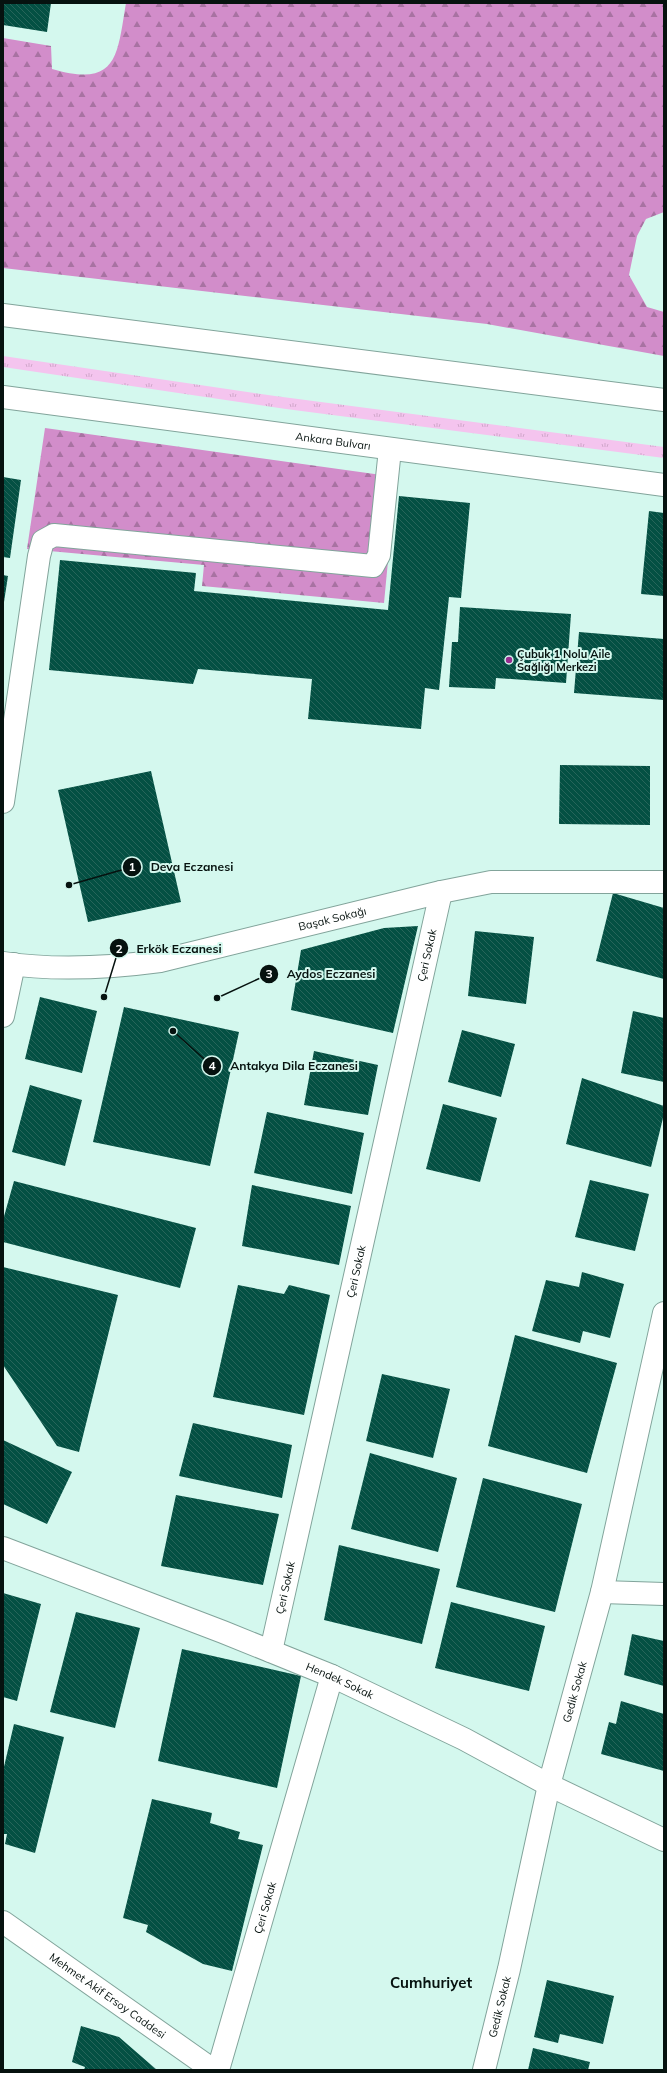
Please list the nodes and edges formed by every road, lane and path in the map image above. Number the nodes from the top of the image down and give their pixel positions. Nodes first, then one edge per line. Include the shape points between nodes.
1 (3, 315) edge
2 (3, 397) edge
3 (664, 400) edge
4 (390, 449) junction
5 (664, 485) edge
6 (3, 802) edge
7 (664, 882) edge
8 (441, 892) junction
9 (9, 964) edge
10 (3, 1016) edge
11 (664, 1313) edge
12 (3, 1548) edge
13 (602, 1592) junction
14 (664, 1594) edge
15 (270, 1651) junction
16 (332, 1676) junction
17 (549, 1785) junction
18 (664, 1840) edge
19 (3, 1922) edge
20 (213, 2070) edge
21 (218, 2070) edge
22 (484, 2070) edge

1 - 3 street
2 - 4 street, Ankara Bulvarı
4 - 5 street, Ankara Bulvarı
4 - 6 street via 379,555 373,566 54,535 43,541
7 - 8 street, Başak Sokağı via 491,882
8 - 9 street, Başak Sokağı via 160,961 81,968
8 - 15 street, Çeri Sokak
9 - 10 street
11 - 13 street, Gedik Sokak
12 - 15 street, Hendek Sokak
13 - 14 street
13 - 17 street, Gedik Sokak
15 - 16 street, Hendek Sokak
16 - 17 street, Hendek Sokak via 464,1739
16 - 21 street, Çeri Sokak
17 - 18 street, Hendek Sokak
17 - 22 street, Gedik Sokak
19 - 20 street, Mehmet Akif Ersoy Caddesi

